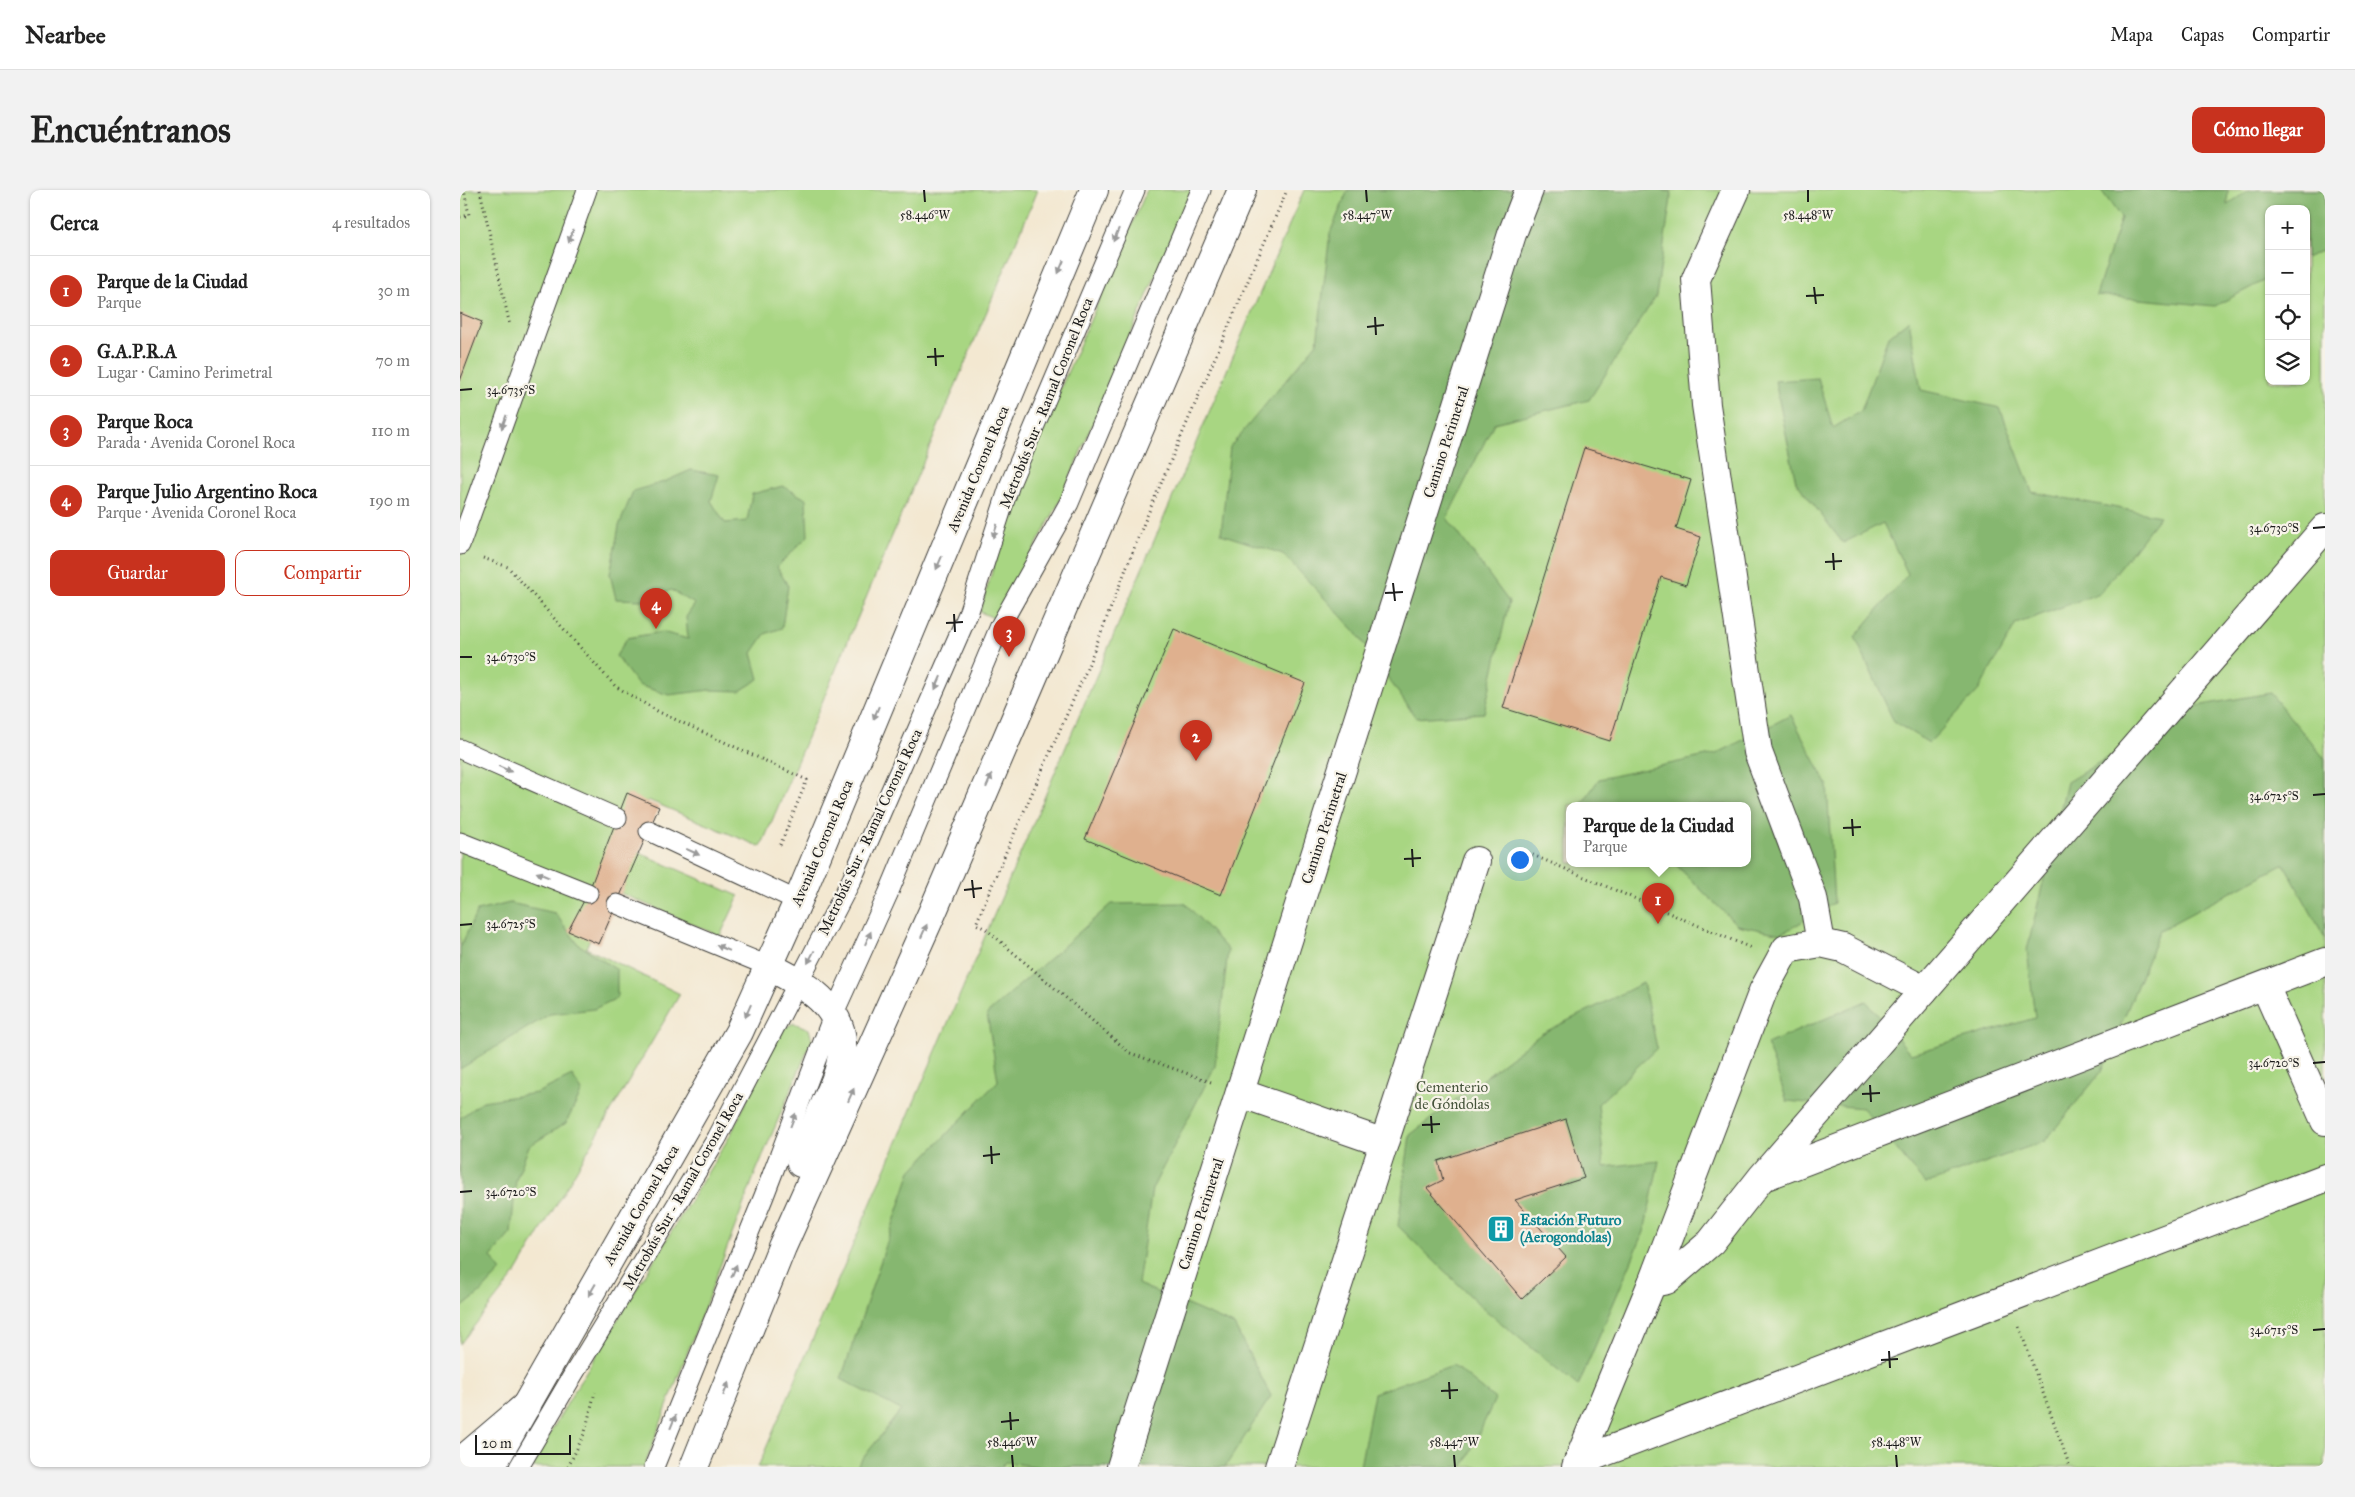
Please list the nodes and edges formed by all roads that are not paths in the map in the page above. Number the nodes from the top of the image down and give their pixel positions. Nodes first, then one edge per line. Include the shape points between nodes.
1 (587, 190) edge
2 (1094, 190) edge
3 (1135, 190) edge
4 (1201, 190) edge
5 (1242, 190) edge
6 (1529, 190) edge
7 (1736, 190) edge
8 (2325, 528) edge
9 (460, 546) edge
10 (460, 749) edge
11 (617, 818) dead end
12 (649, 831) dead end
13 (460, 842) edge
14 (1476, 861) dead end
15 (588, 893) dead end
16 (798, 901) junction
17 (617, 904) dead end
18 (1821, 943) junction
19 (2325, 962) edge
20 (768, 966) junction
21 (798, 981) junction
22 (2265, 986) junction
23 (1924, 990) junction
24 (834, 1012) junction
25 (1240, 1093) junction
26 (2325, 1121) edge
27 (1384, 1143) junction
28 (1762, 1177) junction
29 (2325, 1178) edge
30 (782, 1247) junction
31 (1652, 1283) junction
32 (527, 1405) junction
33 (460, 1462) edge
34 (1577, 1464) edge
35 (491, 1467) edge
36 (519, 1467) edge
37 (654, 1467) edge
38 (694, 1467) edge
39 (1121, 1467) edge
40 (1279, 1467) edge

1 -> 9 lane
2 -> 16 main road, Avenida Coronel Roca
3 -> 21 lane, Metrobús Sur - Ramal Coronel Roca via 1010,484 968,614 852,879
24 -> 4 lane via 888,894 1000,626 1069,503
30 -> 5 main road via 936,904
6 - 25 main road, Camino Perimetral via 1512,234
7 - 18 main road via 1696,279 1706,405 1758,752 1813,898
8 - 23 main road
10 -> 11 lane
12 -> 16 lane
15 -> 13 lane
14 - 27 main road
16 - 20 main road, Avenida Coronel Roca
20 -> 17 lane
18 - 23 main road via 1843,948
18 - 31 main road via 1786,949 1763,991
19 - 22 main road
20 - 21 main road
20 -> 32 main road, Avenida Coronel Roca via 739,1032
21 - 24 main road
21 - 36 lane, Metrobús Sur - Ramal Coronel Roca via 717,1138
22 - 26 main road
22 - 28 main road
23 - 28 main road
24 - 30 main road via 841,1032 842,1053 802,1160
37 -> 24 lane via 764,1196
25 - 27 main road
25 - 39 main road, Camino Perimetral
27 - 40 main road
28 - 31 main road via 1711,1242 1667,1280
29 - 34 main road
38 -> 30 main road
31 - 34 main road
32 - 33 main road
32 - 35 main road, Avenida Coronel Roca

